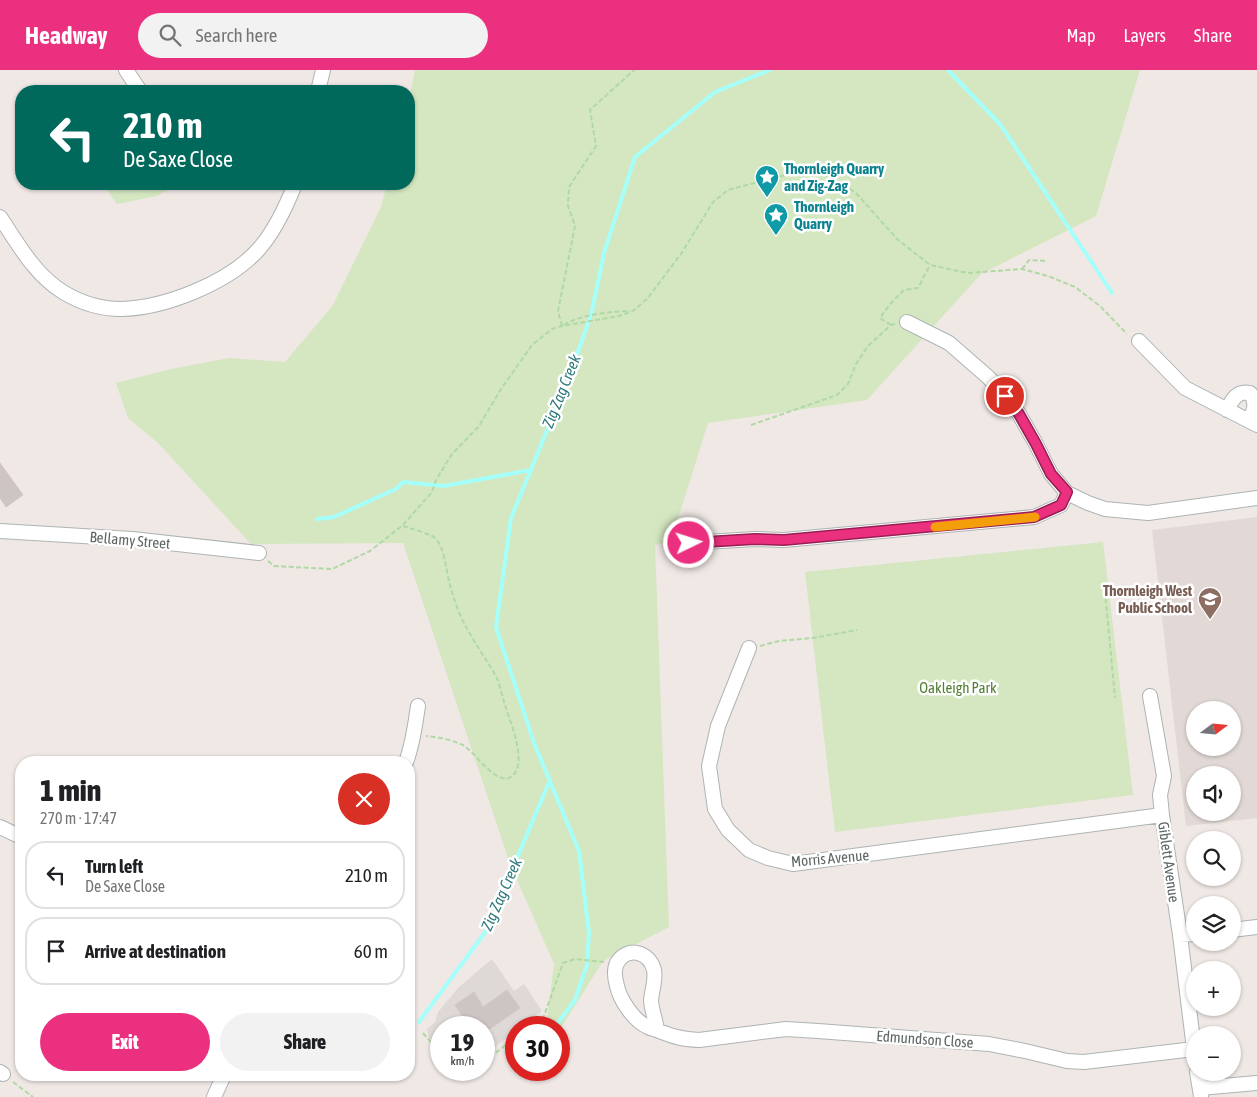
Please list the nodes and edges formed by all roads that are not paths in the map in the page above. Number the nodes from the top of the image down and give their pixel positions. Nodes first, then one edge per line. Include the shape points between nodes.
1 (126, 70) edge
2 (323, 70) edge
3 (136, 85) edge
4 (319, 85) edge
5 (292, 190) edge
6 (0, 217) edge
7 (907, 322) road end
8 (1139, 341) road end
9 (1227, 410) junction
10 (1253, 423) edge
11 (1067, 492) junction
12 (1257, 498) edge
13 (0, 531) edge
14 (689, 543) dead end
15 (259, 553) road end
16 (749, 648) road end
17 (1150, 696) dead end
18 (418, 706) dead end
19 (408, 756) edge
20 (1162, 815) junction
21 (0, 827) edge
22 (15, 834) edge
23 (1257, 927) edge
24 (1241, 929) edge
25 (1186, 935) edge
26 (1180, 936) junction
27 (1191, 1026) edge
28 (657, 1030) junction
29 (1186, 1055) edge
30 (221, 1081) edge
31 (1257, 1083) edge
32 (1201, 1093) edge
33 (214, 1097) edge

1 - 3 street
2 - 4 street
5 - 6 street via 270,236 245,262 228,274 192,293 152,305 121,309 89,304 53,285 29,259
7 - 11 street via 949,343 988,377 1019,414 1051,474
8 - 9 street via 1184,388
9 - 10 street
9 - 10 street via 1239,394 1250,393 1256,407
11 - 12 street via 1105,509 1148,513
11 - 14 street via 1061,505 1034,517 784,540
13 - 15 street, Bellamy Street
16 - 20 street, Morris Avenue via 718,726 709,766 715,809 728,830 749,850 768,858 793,864
17 - 20 street, Giblett Avenue via 1164,776 1160,795
18 - 19 street
20 - 26 street, Giblett Avenue
21 - 22 street
23 - 24 street
25 - 26 street
26 - 27 street, Giblett Avenue
28 - 28 street, Edmundson Close via 639,1021 619,995 616,964 626,955 640,953 649,958 654,971 651,1002
28 - 29 street, Edmundson Close via 699,1040 786,1029 951,1041 989,1044 1084,1062
30 - 33 street
31 - 32 street

